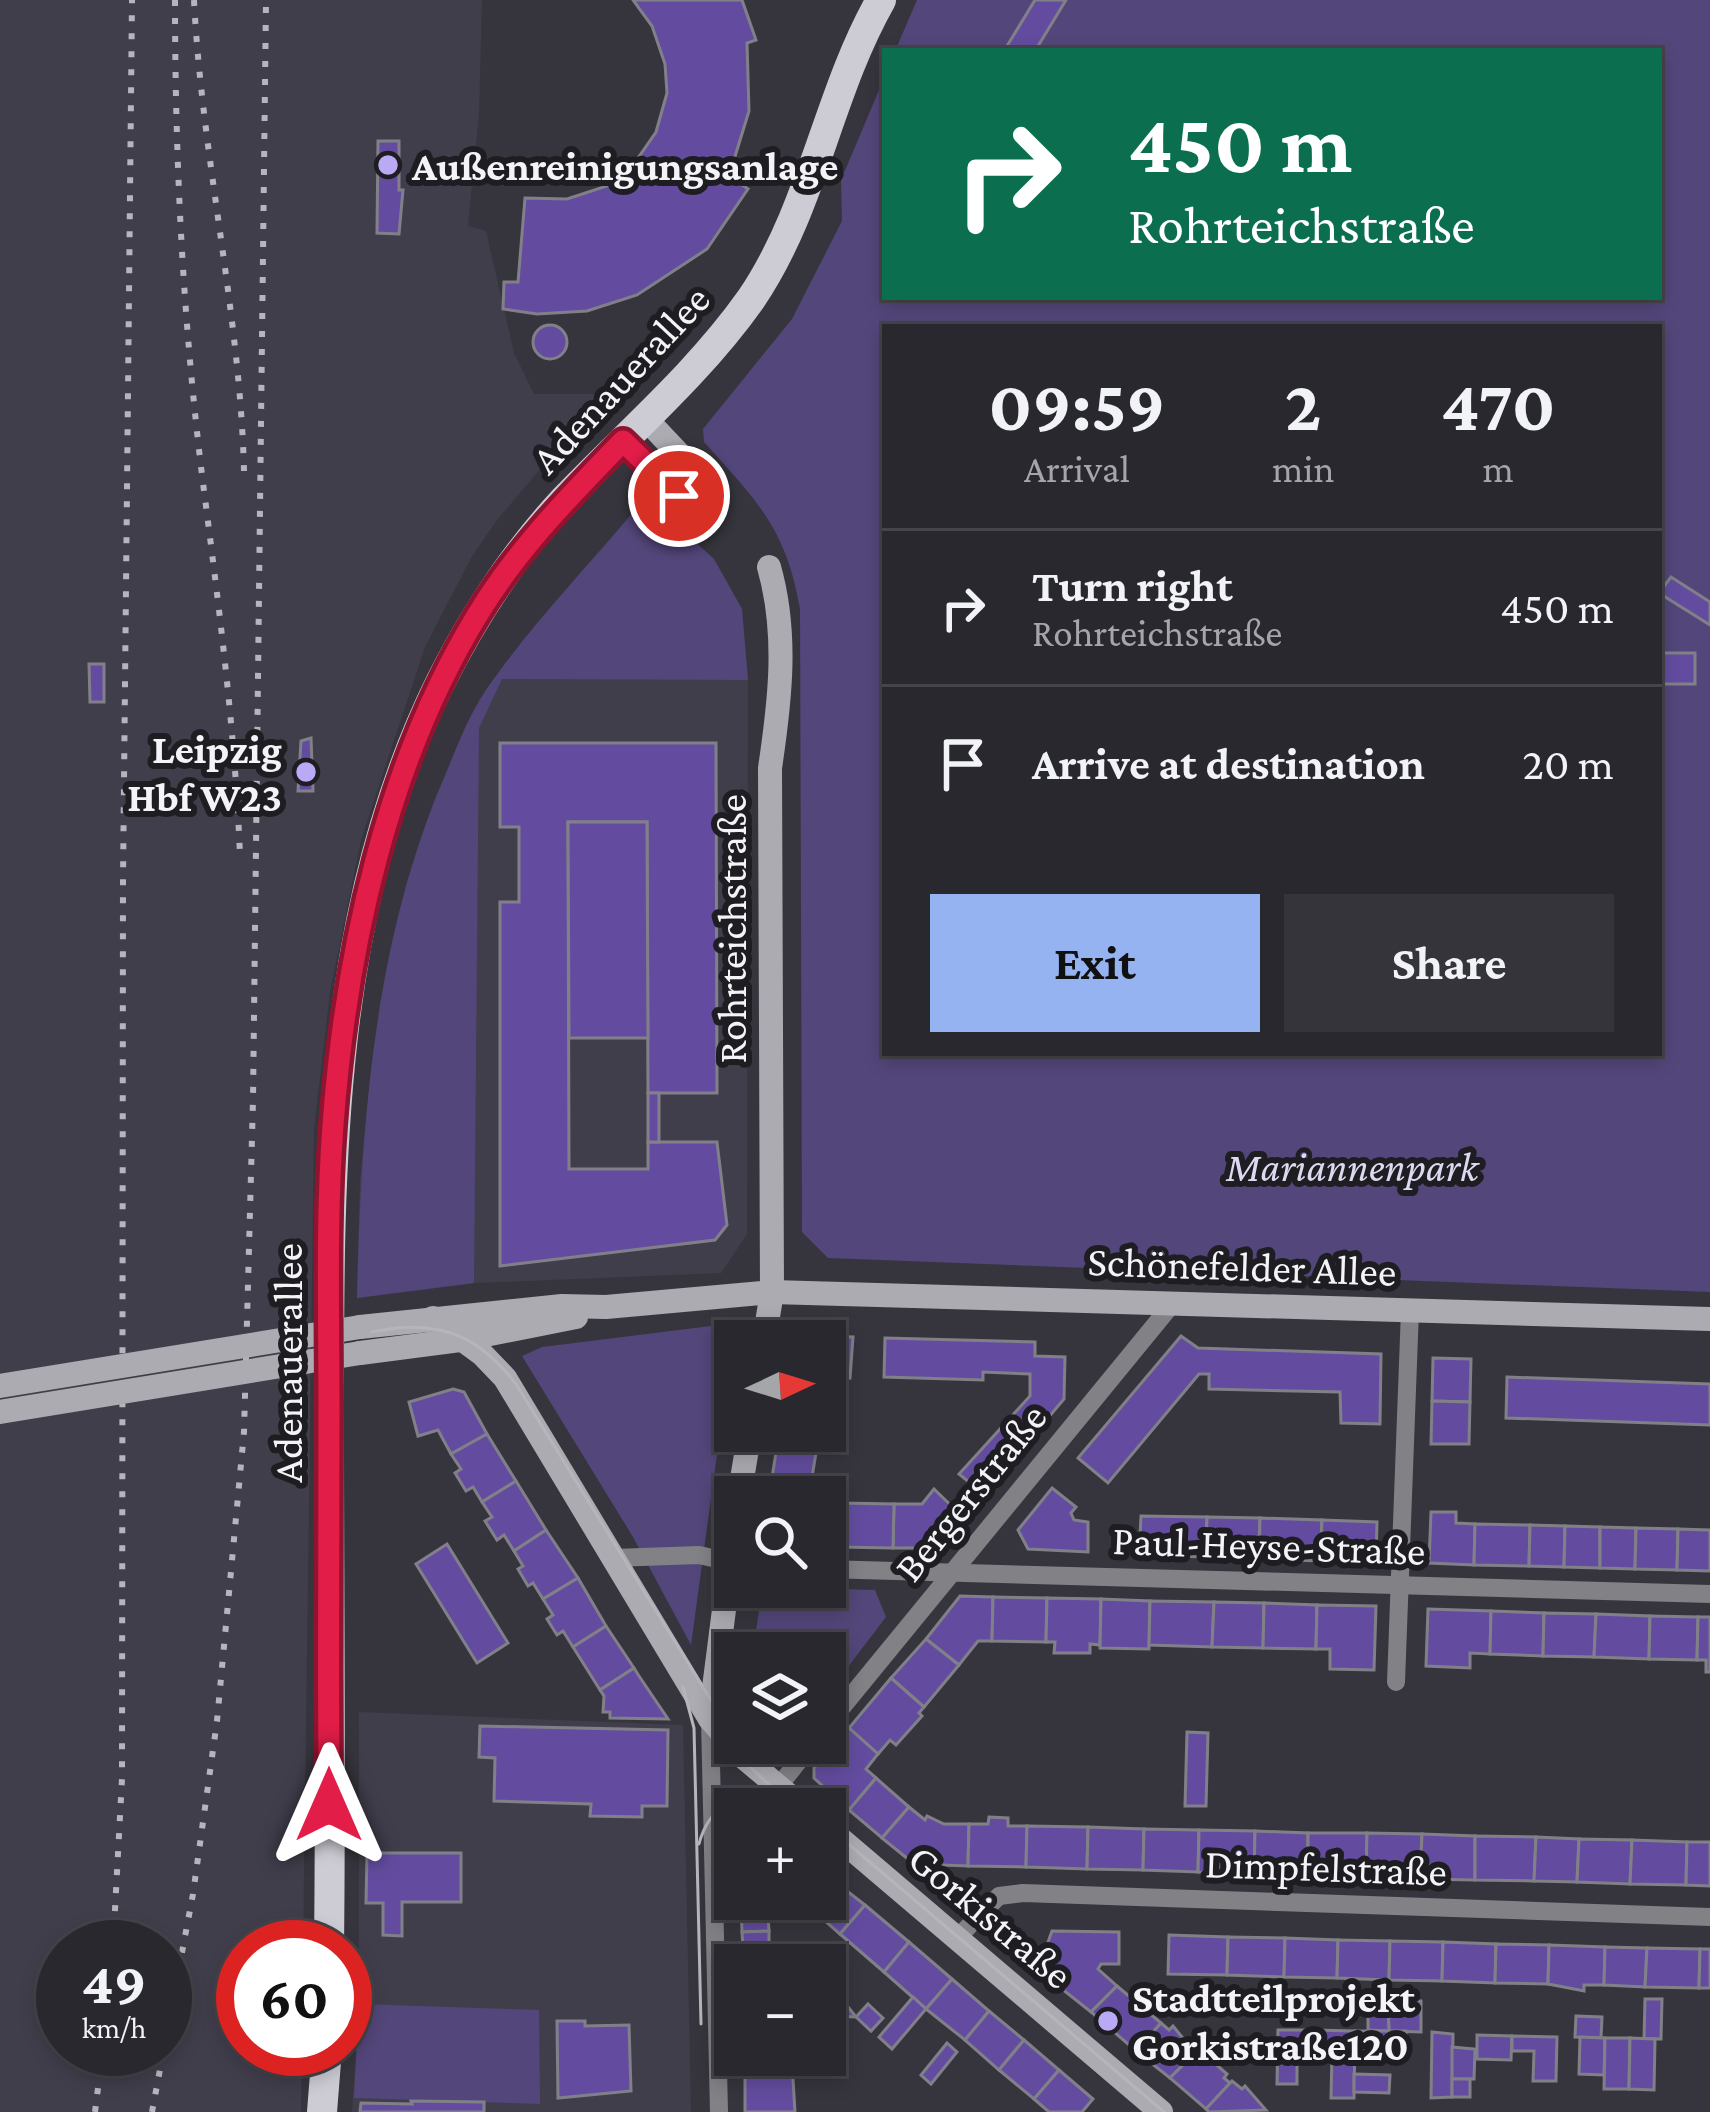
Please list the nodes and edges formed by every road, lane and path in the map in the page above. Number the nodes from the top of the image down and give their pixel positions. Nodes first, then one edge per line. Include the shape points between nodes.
1 (881, 0) edge
2 (634, 430) junction
3 (710, 487) dead end
4 (679, 496) dead end
5 (769, 567) dead end
6 (772, 1292) junction
7 (1172, 1303) junction
8 (1410, 1310) junction
9 (434, 1318) junction
10 (1710, 1319) edge
11 (767, 1320) edge
12 (488, 1324) junction
13 (460, 1340) junction
14 (493, 1365) junction
15 (0, 1386) edge
16 (0, 1412) edge
17 (613, 1558) junction
18 (714, 1559) edge
19 (846, 1569) edge
20 (950, 1571) junction
21 (1401, 1586) junction
22 (1710, 1594) edge
23 (726, 1608) edge
24 (1396, 1682) dead end
25 (846, 1702) edge
26 (710, 1720) junction
27 (796, 1764) edge
28 (778, 1786) junction
29 (780, 1788) edge
30 (713, 1832) joint
31 (846, 1844) edge
32 (1710, 1917) edge
33 (329, 1920) edge
34 (957, 1938) junction
35 (325, 2076) edge
36 (322, 2112) edge
37 (719, 2112) edge
38 (1161, 2112) edge

1 - 2 main road, Adenauerallee via 770,270 727,332
2 - 3 main road
2 - 4 main road
2 - 33 main road, Adenauerallee via 528,542 476,617 407,766 362,922 342,1034 330,1191
5 - 6 main road, Rohrteichstraße via 782,639 770,768
6 - 7 main road, Schönefelder Allee
6 - 11 main road, Rohrteichstraße
6 - 12 main road, Schönefelder Allee
7 - 8 main road, Schönefelder Allee
7 - 20 street, Bergerstraße
8 - 10 main road, Schönefelder Allee
8 - 21 street
9 - 12 main road
9 - 13 main road
9 - 15 main road, bridge
12 - 13 main road
12 - 14 main road
13 - 14 main road
13 - 16 main road, bridge
14 - 17 main road
17 - 18 street
17 - 26 main road
19 - 20 street, Paul-Heyse-Straße
20 - 21 street, Paul-Heyse-Straße
20 - 25 street, Bergerstraße
21 - 22 street, Paul-Heyse-Straße
21 - 24 street
23 - 26 main road
26 - 28 main road
26 - 30 street
27 - 28 street
28 - 29 main road
30 - 37 street
31 - 34 main road, Gorkistraße
32 - 34 street, Dimpfelstraße via 1023,1893 999,1896
34 - 38 main road, Gorkistraße
35 - 36 main road

